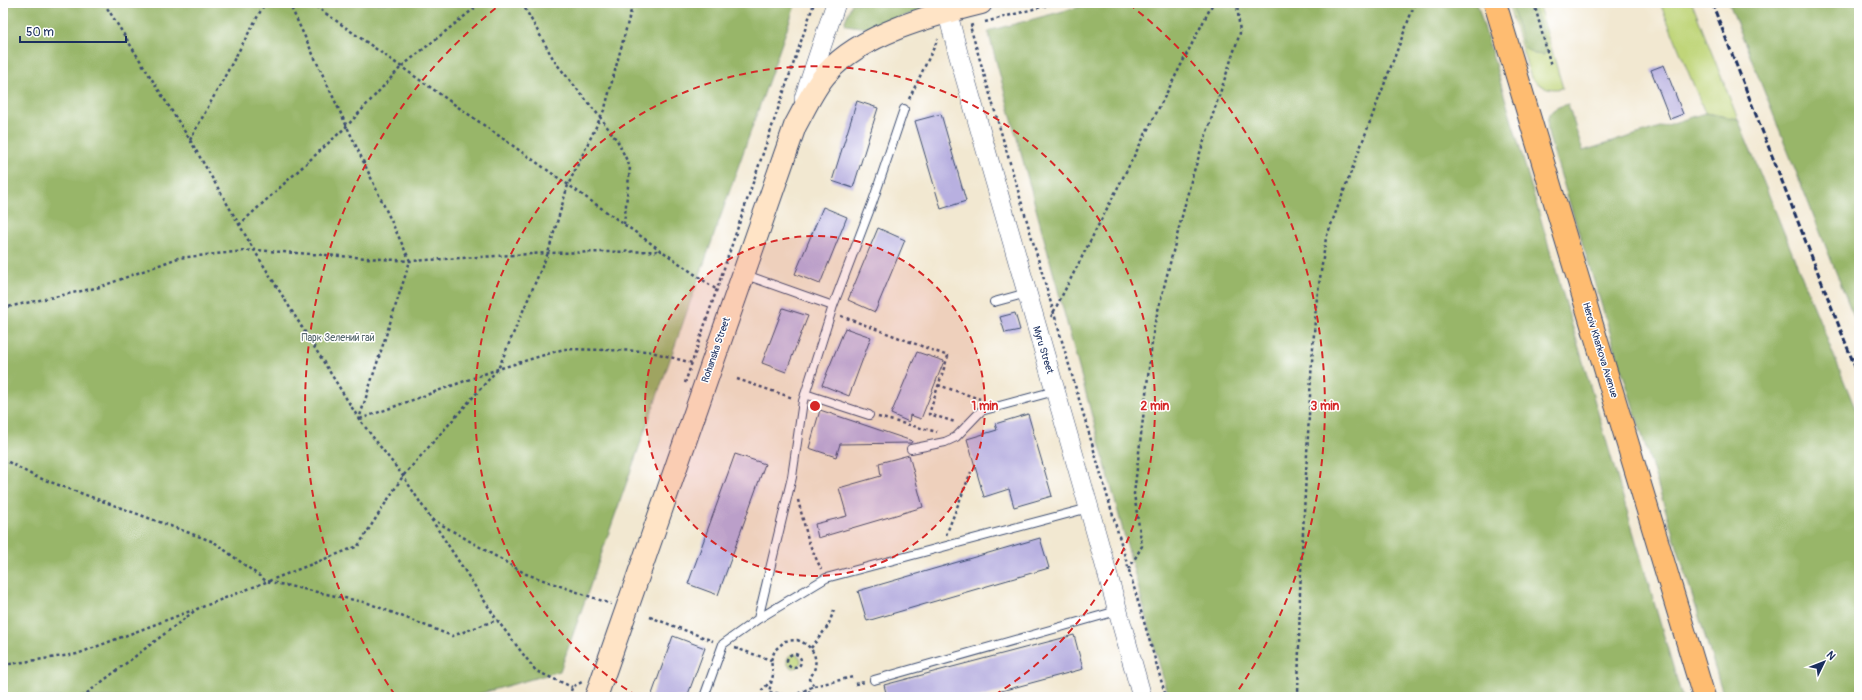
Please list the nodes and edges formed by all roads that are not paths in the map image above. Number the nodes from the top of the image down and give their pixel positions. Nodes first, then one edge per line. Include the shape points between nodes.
1 (836, 3) edge
2 (981, 3) edge
3 (1495, 3) edge
4 (946, 7) edge
5 (904, 109) road end
6 (795, 126) junction
7 (743, 274) junction
8 (1027, 293) junction
9 (994, 302) dead end
10 (832, 309) junction
11 (1055, 391) junction
12 (804, 397) junction
13 (869, 415) road end
14 (911, 449) dead end
15 (1089, 508) junction
16 (1117, 611) junction
17 (758, 619) junction
18 (874, 680) dead end
19 (596, 697) edge
20 (704, 697) edge
21 (1142, 697) edge
22 (1704, 697) edge

1 - 6 street, Rohanska Street
2 - 4 main road
3 - 22 main road, Heroiv Kharkova Avenue
4 - 6 main road via 849,53 826,74
4 - 8 street, Myru Street
5 - 10 lane
6 - 7 main road, Rohanska Street
7 - 10 lane
7 - 19 main road, Rohanska Street
8 - 9 lane
8 - 11 street, Myru Street
10 - 12 lane
11 - 14 lane via 981,411 956,437
11 - 15 street, Myru Street
12 - 13 lane
12 - 17 lane via 792,477
15 - 16 street, Myru Street
15 - 17 lane via 826,578
16 - 18 lane
16 - 21 street, Myru Street
17 - 20 lane via 723,644

